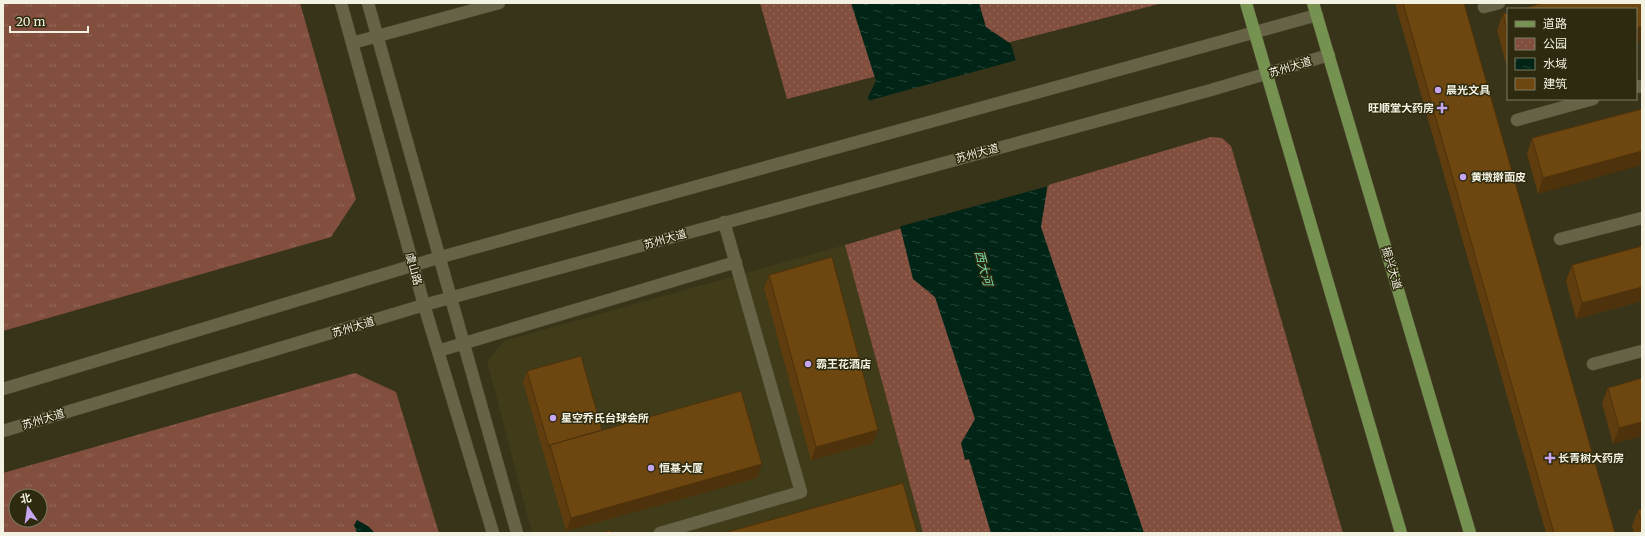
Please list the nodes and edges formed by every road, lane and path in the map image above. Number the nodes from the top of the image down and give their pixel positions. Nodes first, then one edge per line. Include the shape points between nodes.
1 (341, 3) edge
2 (368, 3) edge
3 (499, 3) edge
4 (1246, 3) edge
5 (1313, 3) edge
6 (1499, 3) edge
7 (1484, 7) dead end
8 (1317, 15) junction
9 (1255, 33) junction
10 (378, 37) junction
11 (352, 44) junction
12 (1329, 55) junction
13 (1267, 74) junction
14 (1589, 100) edge
15 (1517, 120) dead end
16 (1642, 218) edge
17 (724, 222) junction
18 (1560, 239) dead end
19 (440, 257) junction
20 (736, 262) junction
21 (414, 266) junction
22 (452, 298) junction
23 (424, 305) junction
24 (464, 343) junction
25 (438, 350) junction
26 (1642, 351) edge
27 (1593, 364) dead end
28 (3, 388) edge
29 (3, 431) edge
30 (493, 533) edge
31 (517, 533) edge
32 (660, 533) edge
33 (1401, 533) edge
34 (1470, 533) edge

1 - 11 street, 虞山路
2 - 10 street
3 - 10 street
4 - 9 main road
5 - 8 main road, 振兴大道
6 - 7 street
8 - 9 street
8 - 12 main road, 振兴大道
9 - 13 main road
9 - 19 street
10 - 11 street
10 - 19 street
11 - 21 street, 虞山路
12 - 13 street, 苏州大道
12 - 34 main road, 振兴大道
13 - 17 street, 苏州大道
13 - 33 main road
14 - 15 street
16 - 18 street
17 - 20 street
17 - 22 street, 苏州大道
19 - 21 street
19 - 22 street
20 - 24 street
20 - 32 street via 801,492
21 - 23 street, 虞山路
21 - 28 street
22 - 23 street, 苏州大道
22 - 24 street
23 - 25 street, 虞山路
23 - 29 street, 苏州大道
24 - 25 street
24 - 31 street
25 - 30 street, 虞山路
26 - 27 street

